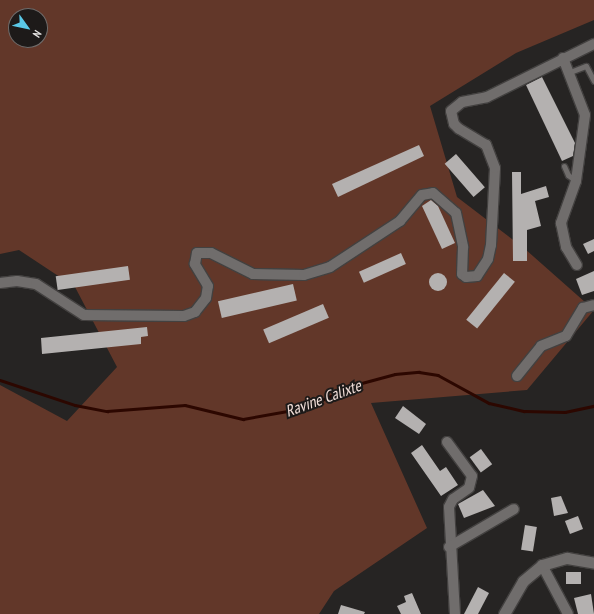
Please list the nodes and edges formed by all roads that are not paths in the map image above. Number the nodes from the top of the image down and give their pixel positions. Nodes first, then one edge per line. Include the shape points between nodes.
1 (594, 44) edge
2 (563, 58) junction
3 (570, 72) junction
4 (594, 81) edge
5 (564, 166) dead end
6 (576, 181) junction
7 (577, 266) dead end
8 (0, 284) edge
9 (594, 305) edge
10 (517, 376) dead end
11 (446, 442) dead end
12 (514, 509) dead end
13 (449, 547) junction
14 (594, 563) edge
15 (542, 565) junction
16 (508, 611) edge
17 (454, 614) edge
18 (568, 614) edge

1 - 2 street
2 - 3 street
2 - 8 street via 487,97 462,102 451,111 454,124 459,129 486,145 495,168 491,245 488,260 476,276 466,277 462,274 463,247 456,212 433,193 422,195 400,221 330,267 304,275 253,274 211,253 197,253 194,264 208,286 206,298 195,312 184,316 84,315 36,284 17,281
3 - 4 lane via 586,66
3 - 6 street via 585,114
5 - 6 lane via 568,175
6 - 7 street via 561,230 566,247
9 - 10 street via 583,308 566,336 541,346
11 - 13 street via 472,476 469,488 450,503
12 - 13 street
13 - 17 street
14 - 15 main road via 567,558
15 - 16 main road via 523,581
15 - 18 street

